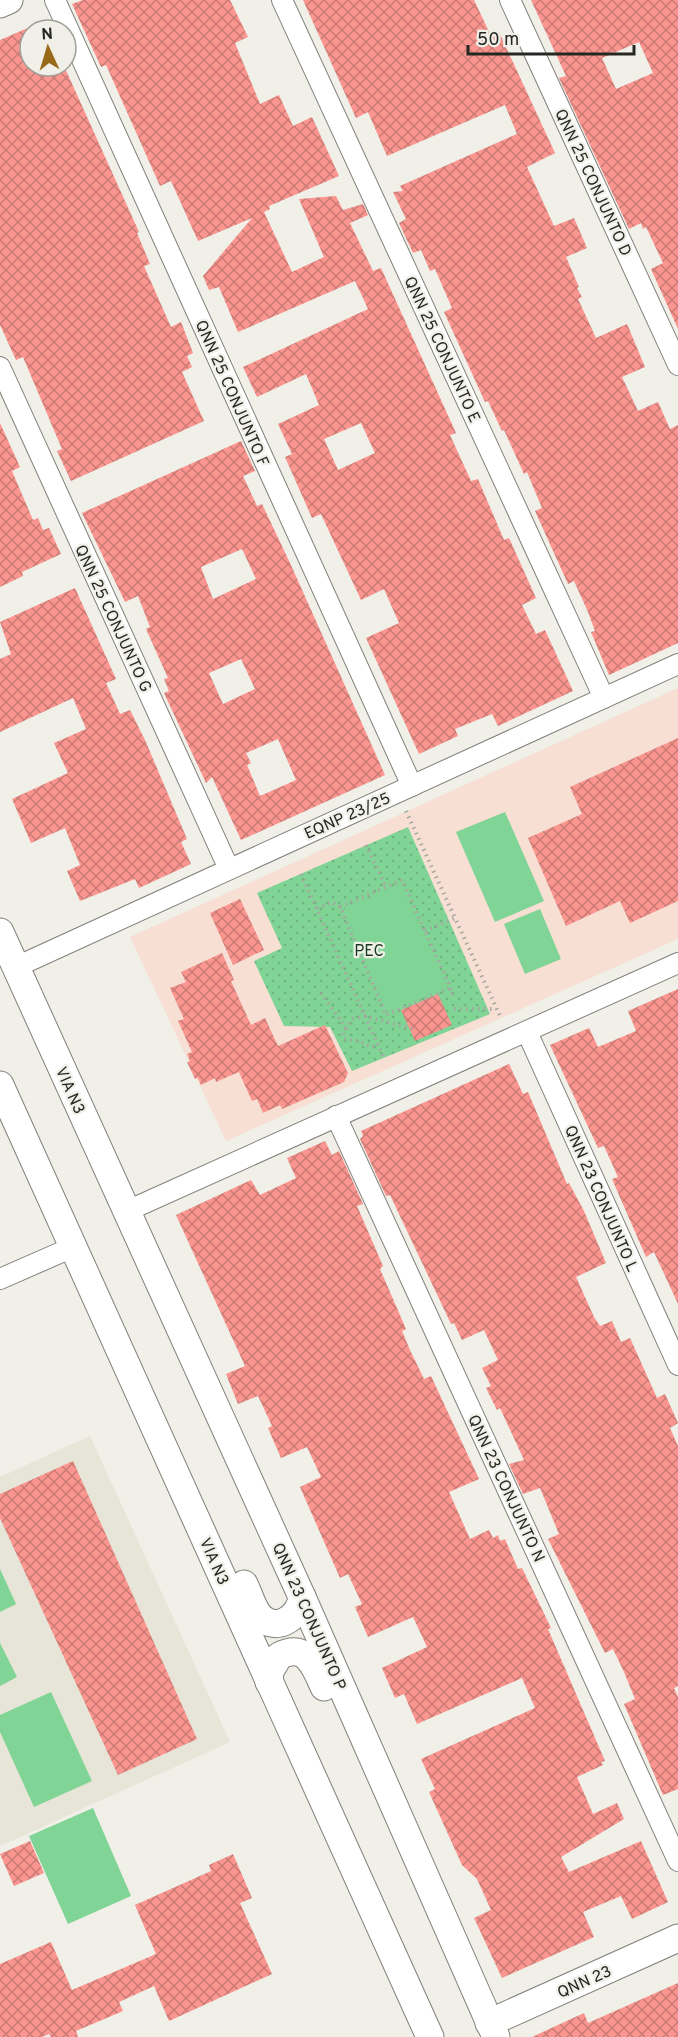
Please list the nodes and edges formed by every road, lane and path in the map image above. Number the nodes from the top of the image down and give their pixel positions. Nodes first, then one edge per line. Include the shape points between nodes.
1 (9, 0) edge
2 (55, 0) edge
3 (282, 0) edge
4 (510, 0) edge
5 (0, 4) edge
6 (678, 364) edge
7 (0, 367) edge
8 (678, 664) edge
9 (604, 698) junction
10 (412, 786) junction
11 (406, 811) dead end
12 (366, 845) dead end
13 (229, 868) junction
14 (301, 874) dead end
15 (386, 887) junction
16 (340, 907) junction
17 (317, 908) junction
18 (455, 918) junction
19 (425, 931) junction
20 (0, 932) edge
21 (678, 963) edge
22 (16, 967) junction
23 (451, 988) junction
24 (321, 993) dead end
25 (448, 996) dead end
26 (454, 1009) dead end
27 (496, 1009) junction
28 (365, 1016) junction
29 (501, 1018) dead end
30 (346, 1028) junction
31 (413, 1029) dead end
32 (527, 1032) junction
33 (378, 1045) junction
34 (384, 1058) dead end
35 (0, 1085) edge
36 (336, 1116) junction
37 (127, 1211) junction
38 (73, 1247) junction
39 (0, 1279) edge
40 (678, 1365) edge
41 (152, 1422) junction
42 (302, 1597) junction
43 (269, 1682) junction
44 (678, 1861) edge
45 (430, 1890) junction
46 (678, 1938) edge
47 (493, 2030) edge
48 (430, 2037) edge

1 - 5 main road
2 - 10 street, QNN 25 CONJUNTO F
3 - 9 street, QNN 25 CONJUNTO E
4 - 6 street, QNN 25 CONJUNTO D
7 - 13 street, QNN 25 CONJUNTO G
8 - 9 street, EQNP 23/25
9 - 10 street, EQNP 23/25
10 - 13 street, EQNP 23/25
11 - 18 path
12 - 15 path
13 - 22 street, EQNP 23/25
14 - 17 path
15 - 16 path
15 - 19 path via 402,880
16 - 17 path via 332,902
16 - 23 path via 386,1015
17 - 28 path
18 - 19 path
18 - 27 path
19 - 23 path
20 - 22 main road, VIA N3
21 - 32 street
22 - 37 main road, VIA N3
23 - 25 path via 453,993
24 - 30 path
26 - 27 path
27 - 29 path
28 - 30 path via 353,1019
28 - 31 path
28 - 33 path
30 - 33 path via 344,1039 371,1047
32 - 36 street
32 - 40 street, QNN 23 CONJUNTO L
33 - 34 path
35 - 38 main road, VIA N3
36 - 37 street
36 - 44 street, QNN 23 CONJUNTO N
37 - 42 main road, QNN 23 CONJUNTO P
38 - 39 street
38 - 41 main road, VIA N3
41 - 42 main road via 209,1504 257,1613 269,1622 285,1622 297,1612
41 - 43 main road, VIA N3
42 - 45 main road, QNN 23 CONJUNTO P
43 - 45 main road via 273,1663 286,1652 301,1652 313,1661 369,1787
43 - 48 main road, VIA N3
45 - 47 main road, QNN 23 CONJUNTO P
46 - 47 main road, QNN 23

